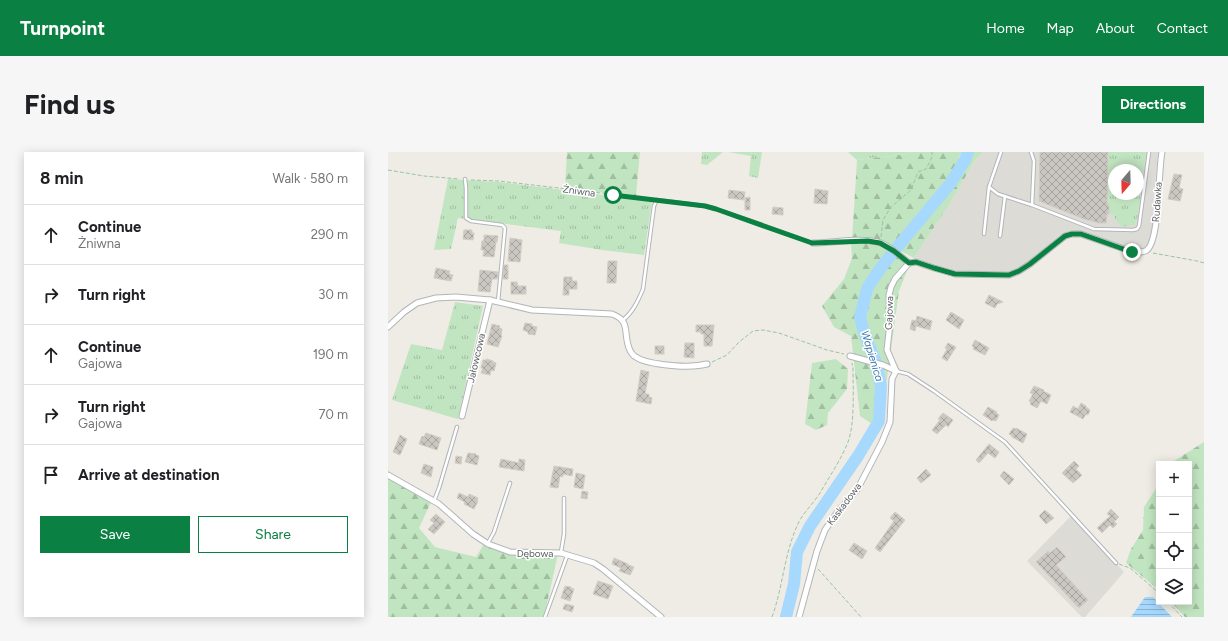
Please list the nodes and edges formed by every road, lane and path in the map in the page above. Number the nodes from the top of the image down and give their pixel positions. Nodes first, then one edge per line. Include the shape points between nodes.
1 (932, 152) edge
2 (1001, 152) edge
3 (1031, 152) edge
4 (1149, 152) edge
5 (1162, 152) edge
6 (388, 170) edge
7 (465, 179) junction
8 (989, 187) junction
9 (1004, 196) junction
10 (657, 200) junction
11 (1032, 205) junction
12 (984, 234) dead end
13 (1000, 236) dead end
14 (812, 243) joint
15 (882, 244) junction
16 (1147, 251) junction
17 (909, 263) junction
18 (1204, 263) edge
19 (490, 300) junction
20 (498, 302) junction
21 (623, 320) junction
22 (388, 327) edge
23 (850, 356) junction
24 (707, 364) joint
25 (896, 371) junction
26 (462, 416) dead end
27 (457, 428) dead end
28 (388, 476) edge
29 (510, 483) dead end
30 (564, 498) dead end
31 (433, 501) junction
32 (488, 544) junction
33 (561, 553) junction
34 (568, 555) junction
35 (1116, 563) joint
36 (814, 565) junction
37 (1156, 590) edge
38 (1171, 605) edge
39 (545, 617) edge
40 (661, 617) edge
41 (772, 617) edge
42 (799, 617) edge
43 (861, 617) edge
44 (1182, 617) edge

1 - 15 path via 926,169 918,172 911,190 891,207 883,220
2 - 8 lane
3 - 11 lane via 1034,161
4 - 11 lane via 1139,226 1133,230 1094,229
5 - 16 street, Rudawka via 1155,229
6 - 7 path, Żniwna
7 - 10 path, Żniwna
7 - 20 lane via 466,218 502,225 505,228
8 - 9 lane
8 - 12 lane
9 - 11 lane
9 - 13 lane
10 - 14 lane via 716,209
10 - 21 lane via 654,206 643,289 629,315
14 - 15 street via 868,241
15 - 17 street
16 - 17 street via 1132,252 1081,234 1072,234 1065,236 1030,264 1009,275 955,274 916,262
16 - 18 path
17 - 25 street, Gajowa via 895,279 889,295 890,323 887,350
19 - 20 street
19 - 22 street via 456,297 436,298 417,303
19 - 26 street, Jałowcowa
20 - 21 street via 532,310 612,314
21 - 24 street via 629,349 636,357 661,364
23 - 24 path via 763,330 753,331 727,354
23 - 25 street
23 - 41 path via 853,369 851,431 848,442 814,502 798,523
25 - 35 lane via 908,374 1005,442
25 - 36 street, Kaskadowa via 892,379 890,422 882,442 857,490 825,530
27 - 31 lane
28 - 31 street, Dębowa
29 - 32 lane
30 - 33 lane
31 - 32 street, Dębowa
32 - 33 street, Dębowa via 510,552
33 - 34 street, Dębowa
34 - 39 lane
34 - 40 street, Dębowa via 594,563
35 - 37 path via 1130,568
36 - 42 street, Kaskadowa
36 - 43 path
38 - 44 path

